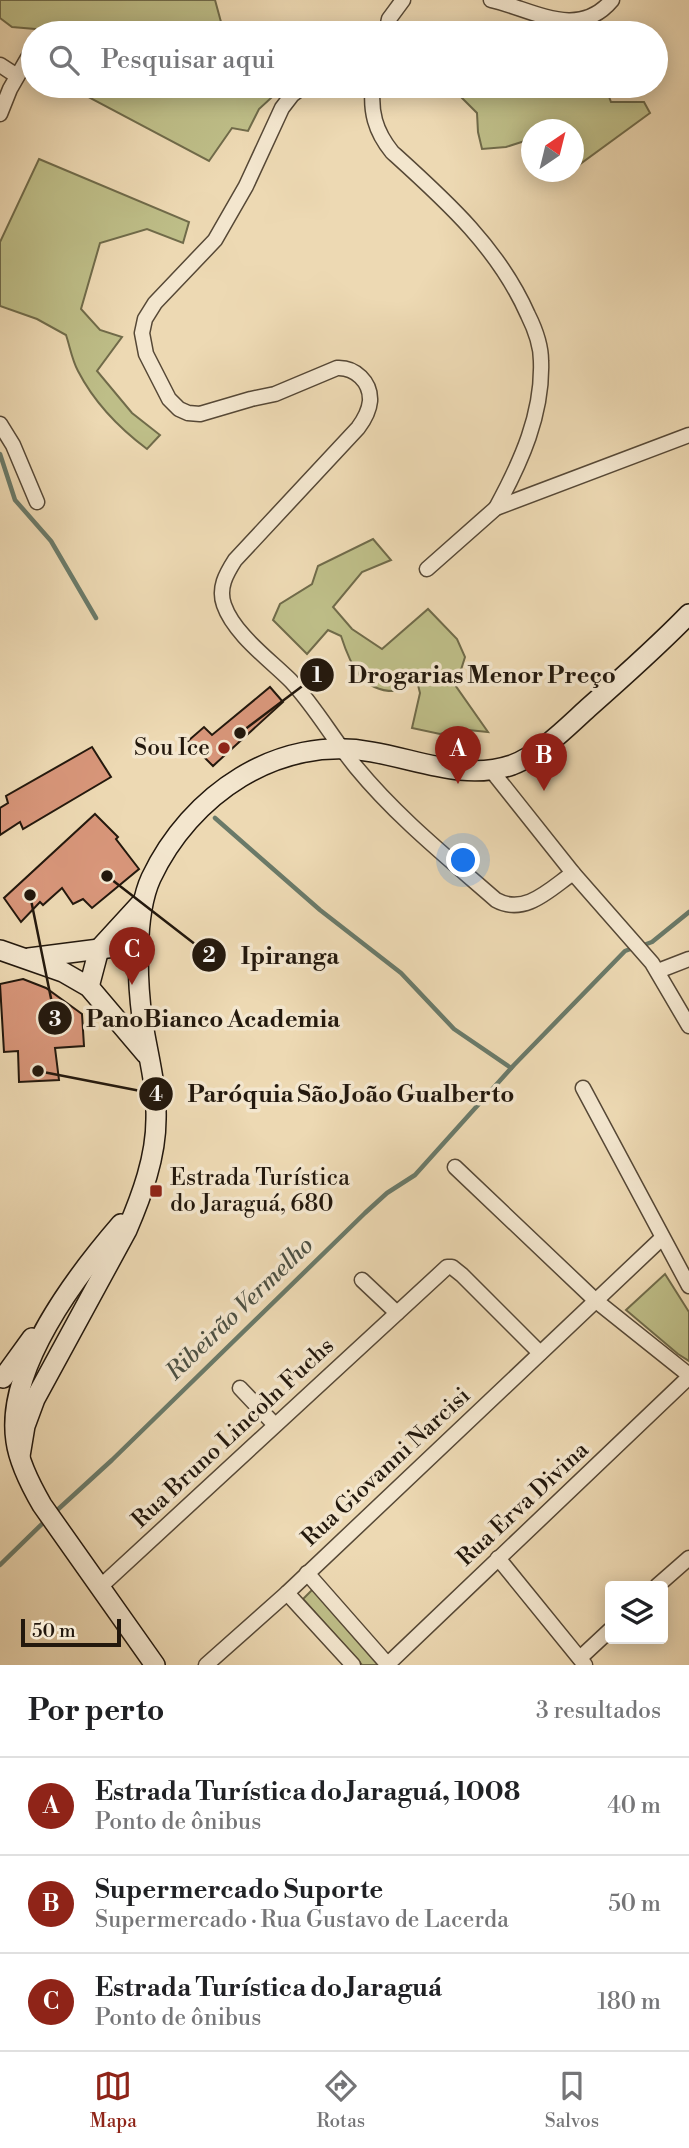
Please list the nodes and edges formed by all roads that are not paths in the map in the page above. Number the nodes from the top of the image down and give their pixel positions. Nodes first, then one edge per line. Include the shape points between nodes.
1 (403, 0) edge
2 (491, 0) edge
3 (612, 0) edge
4 (391, 21) edge
5 (0, 65) edge
6 (21, 69) edge
7 (17, 76) junction
8 (290, 98) edge
9 (372, 98) edge
10 (0, 114) edge
11 (0, 424) edge
12 (689, 435) edge
13 (37, 502) dead end
14 (496, 508) junction
15 (427, 569) dead end
16 (689, 614) edge
17 (342, 748) junction
18 (491, 770) junction
19 (573, 873) junction
20 (143, 901) junction
21 (99, 948) junction
22 (0, 950) edge
23 (139, 953) junction
24 (28, 958) junction
25 (689, 959) edge
26 (655, 967) junction
27 (89, 988) junction
28 (143, 1021) junction
29 (120, 1022) junction
30 (689, 1026) edge
31 (149, 1058) junction
32 (583, 1088) dead end
33 (455, 1167) dead end
34 (137, 1205) junction
35 (662, 1238) junction
36 (362, 1280) dead end
37 (689, 1286) edge
38 (595, 1300) junction
39 (397, 1313) junction
40 (52, 1317) junction
41 (540, 1353) junction
42 (26, 1373) junction
43 (689, 1376) edge
44 (2, 1379) edge
45 (240, 1388) dead end
46 (23, 1398) edge
47 (274, 1424) junction
48 (498, 1558) junction
49 (689, 1558) edge
50 (307, 1573) junction
51 (663, 1581) edge
52 (100, 1587) junction
53 (287, 1593) junction
54 (605, 1636) edge
55 (583, 1662) edge
56 (155, 1665) edge
57 (205, 1665) edge
58 (354, 1665) edge
59 (388, 1665) edge

1 - 4 street
2 - 3 street via 551,18 582,20
5 - 7 street
6 - 7 street
7 - 10 street
8 - 17 street via 215,240 155,303 142,333 146,354 169,398 188,414 275,394 337,368 356,373 368,386 367,415 358,428 235,560 224,577 222,591 234,621 314,708
9 - 14 street via 382,139 391,152 471,227 499,261 536,333 540,394 533,427
11 - 13 street
12 - 14 street
14 - 15 street
16 - 18 main road via 530,757
17 - 18 main road via 431,767
17 - 19 street via 385,800 506,906 530,902
17 - 20 main road via 293,754 264,764 212,796 170,844
18 - 19 street
19 - 26 street
20 - 21 main road
20 - 23 main road
21 - 23 main road
21 - 24 main road
21 - 27 main road
22 - 24 main road
23 - 28 main road
24 - 27 main road
25 - 26 street
26 - 30 street
27 - 29 main road
28 - 29 main road via 133,1027
28 - 31 main road
29 - 31 main road
31 - 34 main road via 156,1118 153,1150
32 - 35 street
33 - 38 street
34 - 40 main road
34 - 46 main road via 116,1252
35 - 37 street
35 - 38 street, Rua Giovanni Narcisi
36 - 39 street
38 - 41 street, Rua Giovanni Narcisi
38 - 43 street
39 - 41 street, Rua Bruno Lincoln Fuchs via 452,1267
39 - 47 street, Rua Bruno Lincoln Fuchs
40 - 42 main road
40 - 44 main road
41 - 50 street, Rua Giovanni Narcisi
42 - 44 main road
42 - 46 main road
42 - 46 main road via 35,1378
43 - 48 street, Rua Erva Divina
45 - 47 street
46 - 52 main road via 16,1442 30,1484
47 - 52 street, Rua Bruno Lincoln Fuchs
48 - 55 street
48 - 59 street, Rua Erva Divina
49 - 51 street
50 - 53 street, Rua Giovanni Narcisi
50 - 59 street
52 - 56 main road
53 - 57 street, Rua Giovanni Narcisi
53 - 58 street
54 - 55 street

